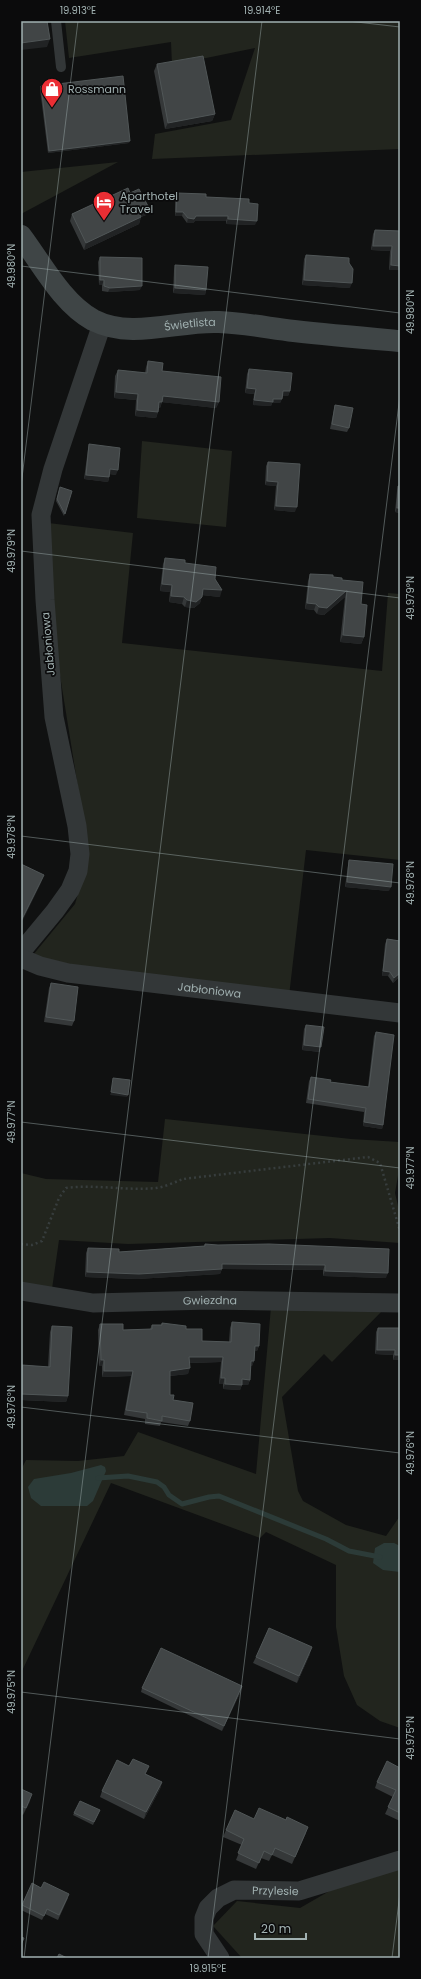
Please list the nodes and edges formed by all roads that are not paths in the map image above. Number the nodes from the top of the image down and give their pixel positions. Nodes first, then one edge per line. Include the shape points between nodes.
1 (56, 21) edge
2 (61, 67) dead end
3 (21, 236) edge
4 (102, 324) junction
5 (400, 341) edge
6 (21, 952) edge
7 (21, 958) edge
8 (400, 1013) edge
9 (21, 1291) edge
10 (400, 1303) edge
11 (400, 1860) edge
12 (220, 1958) edge

1 - 2 lane
3 - 4 street, Świetlista via 70,304
4 - 5 street, Świetlista via 141,329 219,322
4 - 6 street, Jabłoniowa via 53,469 41,515 54,717 77,826 80,854 78,871 70,890
7 - 8 street, Jabłoniowa via 68,973
9 - 10 street, Gwiezdna via 93,1303 210,1300
11 - 12 street, Przylesie via 299,1891 234,1890 218,1898 208,1908 204,1918 204,1934

